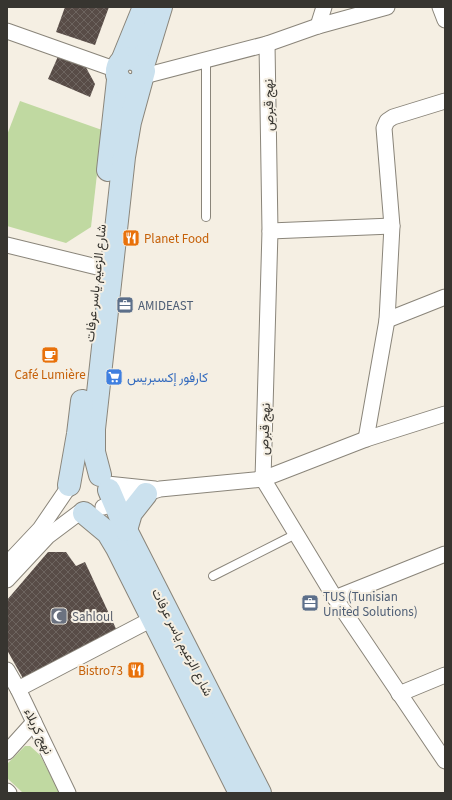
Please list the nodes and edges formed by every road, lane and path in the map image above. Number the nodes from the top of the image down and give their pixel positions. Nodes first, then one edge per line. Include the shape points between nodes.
1 (144, 7) edge
2 (161, 7) edge
3 (324, 7) edge
4 (387, 7) edge
5 (440, 7) edge
6 (445, 20) edge
7 (318, 26) junction
8 (7, 31) edge
9 (267, 44) junction
10 (206, 60) junction
11 (119, 70) junction
12 (142, 74) junction
13 (445, 101) edge
14 (206, 217) dead end
15 (392, 226) junction
16 (270, 231) junction
17 (7, 245) edge
18 (97, 267) junction
19 (445, 297) edge
20 (387, 320) junction
21 (445, 414) edge
22 (366, 439) junction
23 (263, 479) junction
24 (68, 487) junction
25 (153, 491) junction
26 (100, 498) junction
27 (126, 530) junction
28 (296, 534) junction
29 (445, 554) edge
30 (7, 564) edge
31 (213, 576) dead end
32 (7, 580) edge
33 (335, 598) junction
34 (152, 619) junction
35 (7, 670) edge
36 (445, 675) edge
37 (18, 689) junction
38 (399, 694) junction
39 (34, 722) junction
40 (7, 752) edge
41 (445, 761) edge
42 (68, 793) edge
43 (240, 793) edge
44 (260, 793) edge

1 - 11 main road, شارع الزعيم ياسر عرفات
2 - 12 main road, شارع الزعيم ياسر عرفات
3 - 7 street
4 - 7 street
5 - 6 street
7 - 9 street
8 - 11 street
9 - 10 street
9 - 16 street, نهج قبرص
10 - 12 street
10 - 14 lane
11 - 12 main road via 131,58 140,62
11 - 18 main road, شارع الزعيم ياسر عرفات
12 - 26 main road, شارع الزعيم ياسر عرفات via 124,157 94,430
13 - 15 street via 393,117 387,121 384,128
15 - 16 street
15 - 20 street
16 - 23 street, نهج قبرص
17 - 18 street
18 - 24 main road, شارع الزعيم ياسر عرفات via 78,434
19 - 20 street
20 - 22 street
21 - 22 street
22 - 23 street
23 - 25 street
23 - 28 street
24 - 26 main road via 67,494 71,505
24 - 26 main road via 76,476 88,472
24 - 30 street via 40,528
25 - 26 street
25 - 26 street
25 - 27 main road via 131,512
26 - 27 main road, شارع الزعيم ياسر عرفات
26 - 32 street via 48,536
26 - 34 main road, شارع الزعيم ياسر عرفات via 111,538
27 - 44 main road, شارع الزعيم ياسر عرفات
28 - 31 lane
28 - 33 street
29 - 33 street
33 - 38 street
34 - 37 street
34 - 43 main road, شارع الزعيم ياسر عرفات
35 - 37 street, نهج كربلاء
36 - 38 street
37 - 39 street, نهج كربلاء
38 - 41 street
39 - 40 street
39 - 42 street, نهج كربلاء

